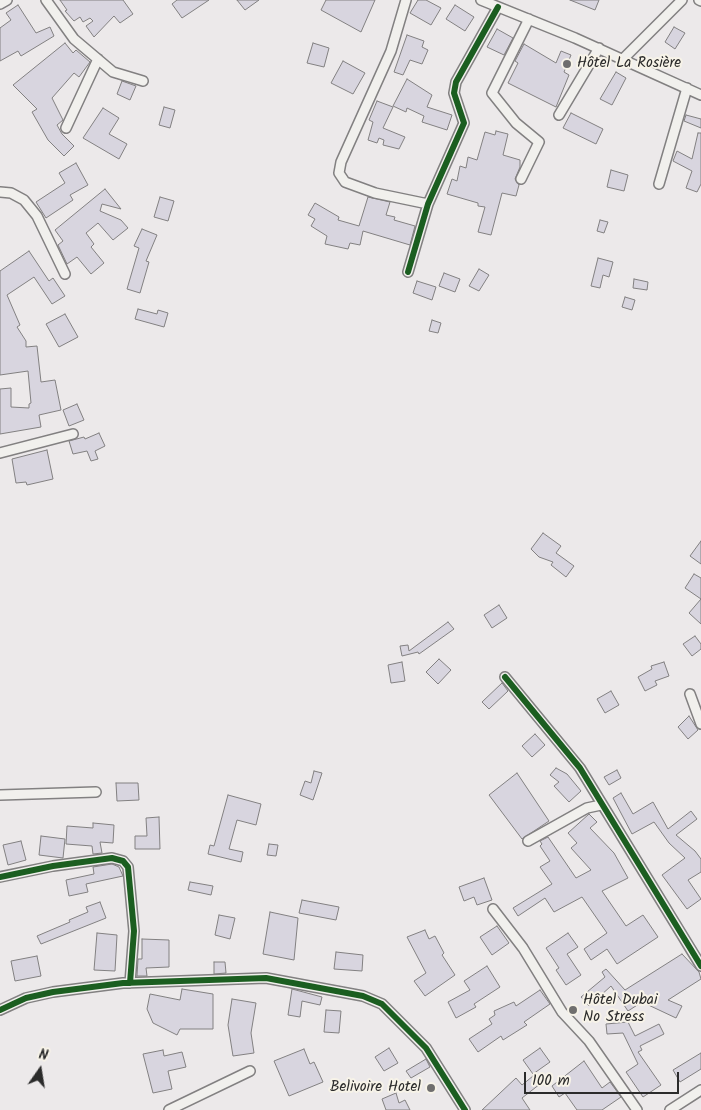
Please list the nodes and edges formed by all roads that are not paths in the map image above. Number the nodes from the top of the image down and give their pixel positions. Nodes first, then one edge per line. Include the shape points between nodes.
1 (7, 0) edge
2 (46, 0) edge
3 (406, 0) edge
4 (481, 0) edge
5 (682, 0) edge
6 (0, 4) edge
7 (498, 7) junction
8 (529, 19) junction
9 (599, 48) junction
10 (98, 59) junction
11 (622, 59) junction
12 (143, 81) dead end
13 (687, 88) junction
14 (701, 95) edge
15 (559, 115) dead end
16 (66, 128) dead end
17 (521, 179) dead end
18 (659, 184) dead end
19 (0, 192) edge
20 (428, 204) junction
21 (408, 272) dead end
22 (66, 274) dead end
23 (73, 434) dead end
24 (0, 453) edge
25 (506, 677) dead end
26 (690, 694) dead end
27 (701, 724) edge
28 (96, 792) dead end
29 (0, 795) edge
30 (601, 805) junction
31 (528, 842) dead end
32 (0, 877) edge
33 (493, 909) dead end
34 (701, 966) edge
35 (130, 983) junction
36 (0, 1010) edge
37 (250, 1071) dead end
38 (701, 1090) edge
39 (169, 1110) edge
40 (465, 1110) edge
41 (637, 1110) edge
42 (670, 1110) edge

1 - 6 street
2 - 10 street via 74,39
3 - 20 street via 391,52 341,162 339,173 345,182 375,193
4 - 7 street
5 - 11 street
7 - 8 street
7 - 20 street via 456,82 454,92 464,123
8 - 9 street
8 - 17 street via 492,93 516,123 539,142
9 - 11 street
9 - 15 street
10 - 12 street via 113,72
10 - 16 street
11 - 13 street
13 - 14 street
13 - 18 street
19 - 22 street via 11,193 24,200 37,216
20 - 21 street
23 - 24 street
25 - 30 street via 580,768
26 - 27 street
28 - 29 street
30 - 31 street via 588,808
30 - 34 street
32 - 35 street via 112,858 123,861 128,867 134,931
33 - 41 street via 523,948 562,1012 589,1041
35 - 36 street via 53,992 26,998
35 - 40 street via 266,978 363,996 382,1004 426,1048
37 - 39 street
38 - 42 street

